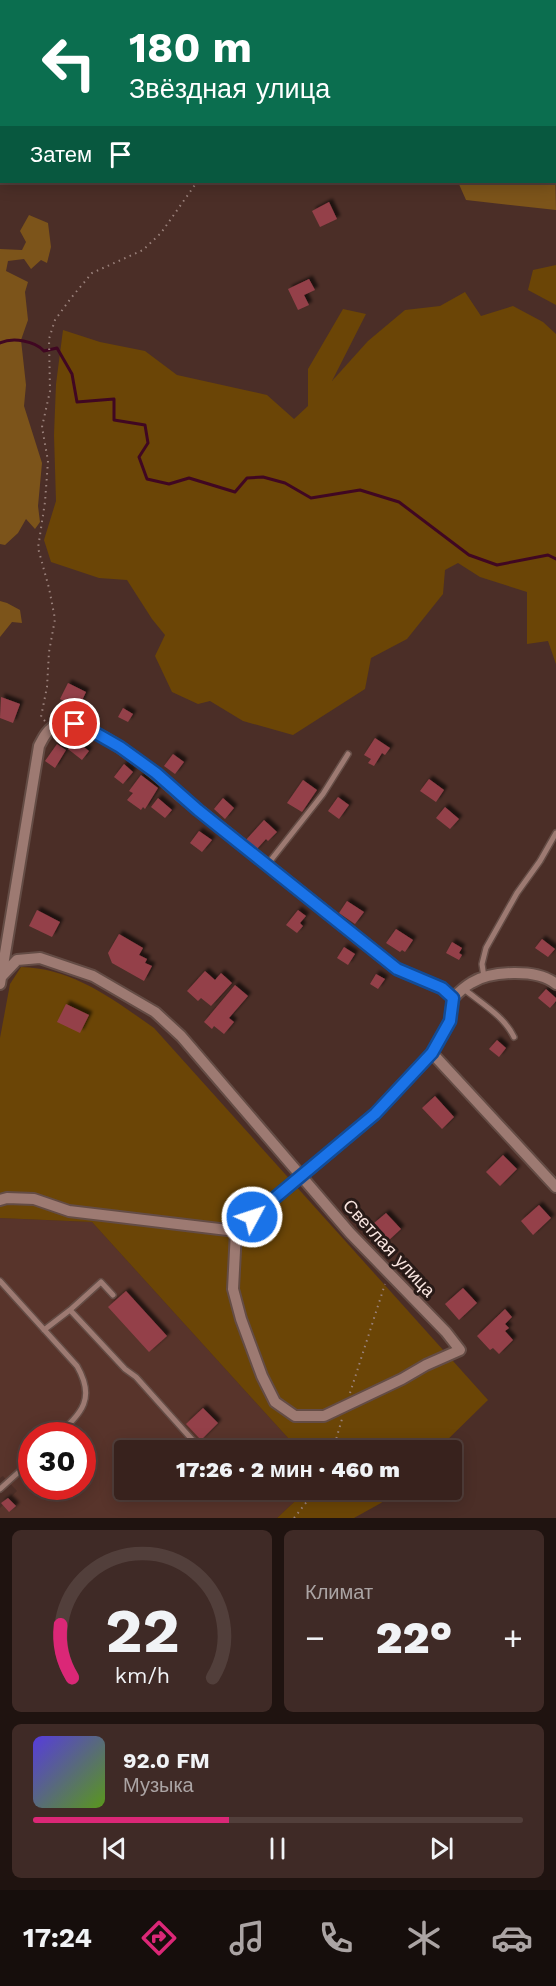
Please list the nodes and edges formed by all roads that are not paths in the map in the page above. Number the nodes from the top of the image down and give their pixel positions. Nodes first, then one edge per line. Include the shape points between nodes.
1 (348, 754) dead end
2 (556, 833) edge
3 (267, 865) junction
4 (484, 977) junction
5 (1, 980) edge
6 (556, 984) edge
7 (464, 989) junction
8 (453, 998) junction
9 (514, 1037) dead end
10 (432, 1053) junction
11 (301, 1176) junction
12 (556, 1187) edge
13 (0, 1200) edge
14 (236, 1231) junction
15 (0, 1281) edge
16 (113, 1295) dead end
17 (70, 1310) junction
18 (44, 1330) junction
19 (71, 1422) edge
20 (192, 1440) edge
21 (18, 1473) edge
22 (0, 1489) edge

1 - 3 lane via 323,794
2 - 4 lane via 486,948
3 - 5 street via 120,747 75,724 56,725 39,746
3 - 8 street via 397,969 442,988
4 - 6 street via 530,974
4 - 7 street
5 - 11 street, Светлая улица via 16,960 40,958 93,976 155,1012 181,1036
7 - 8 street
7 - 9 lane via 489,1008
8 - 10 street via 450,1021
10 - 11 street via 375,1114
10 - 12 street
11 - 14 street
11 - 14 street, Светлая улица via 460,1350 324,1416 295,1416 275,1402 252,1349 233,1289
13 - 14 street via 34,1199 69,1211
15 - 18 lane
16 - 17 lane via 100,1282
17 - 18 lane
17 - 20 lane
18 - 19 lane via 77,1366 87,1389 85,1402
21 - 22 lane

